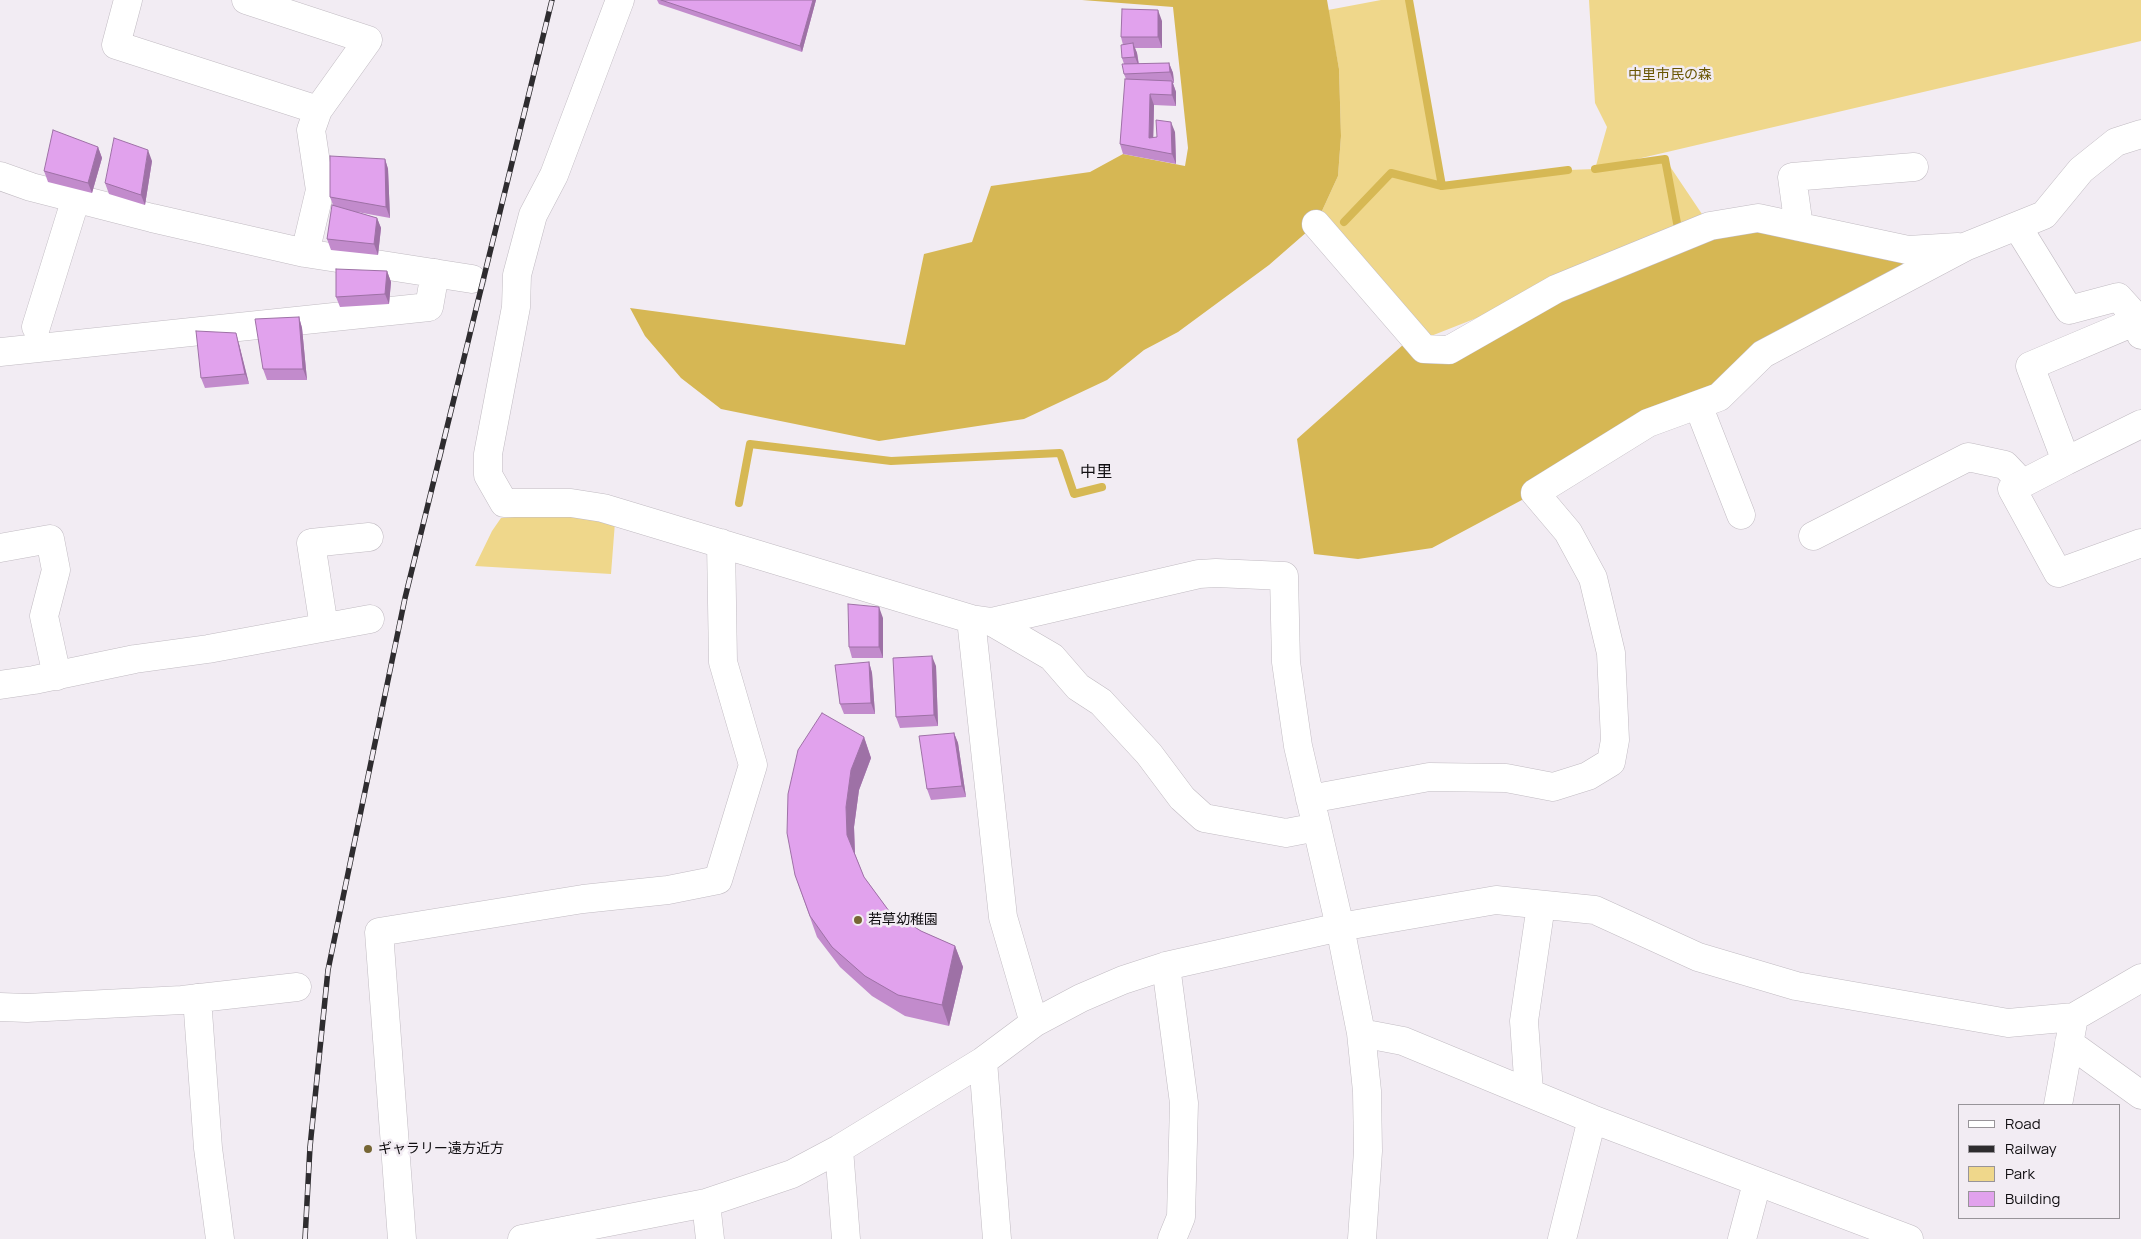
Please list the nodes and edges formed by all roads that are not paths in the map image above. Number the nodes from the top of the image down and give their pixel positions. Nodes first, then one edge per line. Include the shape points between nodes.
1 (128, 0) edge
2 (246, 0) edge
3 (620, 0) edge
4 (318, 110) junction
5 (2141, 134) edge
6 (1914, 167) dead end
7 (0, 176) edge
8 (76, 198) junction
9 (1316, 224) dead end
10 (2018, 226) junction
11 (1799, 227) junction
12 (1967, 246) junction
13 (305, 253) junction
14 (435, 273) junction
15 (472, 279) dead end
16 (2140, 324) edge
17 (36, 327) dead end
18 (0, 352) edge
19 (1698, 405) junction
20 (2141, 424) edge
21 (2066, 460) junction
22 (2022, 483) junction
23 (1741, 515) dead end
24 (369, 536) dead end
25 (1813, 536) dead end
26 (721, 543) junction
27 (2141, 543) edge
28 (0, 548) edge
29 (370, 619) dead end
30 (982, 621) junction
31 (324, 628) junction
32 (57, 676) junction
33 (0, 686) edge
34 (1310, 799) junction
35 (1317, 827) junction
36 (1541, 905) junction
37 (1340, 927) junction
38 (1166, 966) junction
39 (2141, 978) edge
40 (297, 987) dead end
41 (197, 998) junction
42 (0, 1006) edge
43 (2074, 1017) junction
44 (1034, 1023) junction
45 (1361, 1034) junction
46 (2069, 1044) junction
47 (983, 1061) junction
48 (1529, 1092) junction
49 (2141, 1095) edge
50 (2058, 1104) edge
51 (1592, 1119) junction
52 (839, 1149) junction
53 (1757, 1182) junction
54 (706, 1203) junction
55 (220, 1239) edge
56 (402, 1239) edge
57 (522, 1239) edge
58 (710, 1239) edge
59 (846, 1239) edge
60 (997, 1239) edge
61 (1172, 1239) edge
62 (1362, 1239) edge
63 (1562, 1239) edge
64 (1742, 1239) edge
65 (1909, 1239) edge

1 - 4 street via 116,45
2 - 4 street via 368,40
3 - 26 street via 554,175 532,215 517,275 516,307 488,454 488,475 504,503 572,503 604,508
4 - 13 street via 311,130 320,190
5 - 10 street via 2116,142 2081,170 2044,215
6 - 11 street via 1792,177
7 - 8 street
8 - 13 street
8 - 17 street
9 - 11 street via 1424,349 1449,350 1556,289 1710,226 1758,218
10 - 12 street
10 - 16 street via 2069,310 2118,297
11 - 12 street via 1908,250
12 - 19 street via 1763,354 1719,397
13 - 14 street
14 - 15 street
14 - 18 street via 429,307
16 - 21 street via 2030,366
19 - 23 street
19 - 34 street via 1648,423 1535,493 1568,532 1593,578 1611,653 1615,740 1611,762 1588,776 1552,787 1506,778 1430,777
20 - 21 street
21 - 22 street
22 - 25 street via 2005,465 1968,457
22 - 27 street via 2012,489 2058,573
24 - 31 street via 311,543
26 - 30 street
26 - 56 street via 723,662 752,766 718,880 379,932
28 - 32 street via 50,539 56,570 44,616
29 - 31 street
30 - 34 street via 1199,574 1284,576 1284,633 1291,704
30 - 35 street via 1052,657 1078,687 1101,702 1149,754 1182,798 1204,818 1286,833
30 - 44 street via 1003,917
31 - 32 street via 135,659
32 - 33 street
34 - 35 street
35 - 37 street
36 - 37 street via 1496,900
36 - 43 street via 1595,910 1698,957 1796,986 2008,1023
36 - 48 street via 1524,1021
37 - 38 street
37 - 45 street
38 - 44 street via 1081,998
38 - 61 street via 1184,1103 1181,1217
39 - 43 street
40 - 41 street
41 - 42 street via 27,1008
41 - 55 street via 208,1148
43 - 46 street
44 - 47 street
45 - 48 street via 1403,1042
45 - 62 street via 1367,1091 1368,1150
46 - 49 street
46 - 50 street
47 - 52 street
47 - 60 street
48 - 51 street
51 - 53 street
51 - 63 street
52 - 54 street via 792,1174
52 - 59 street
53 - 64 street
53 - 65 street
54 - 57 street
54 - 58 street

